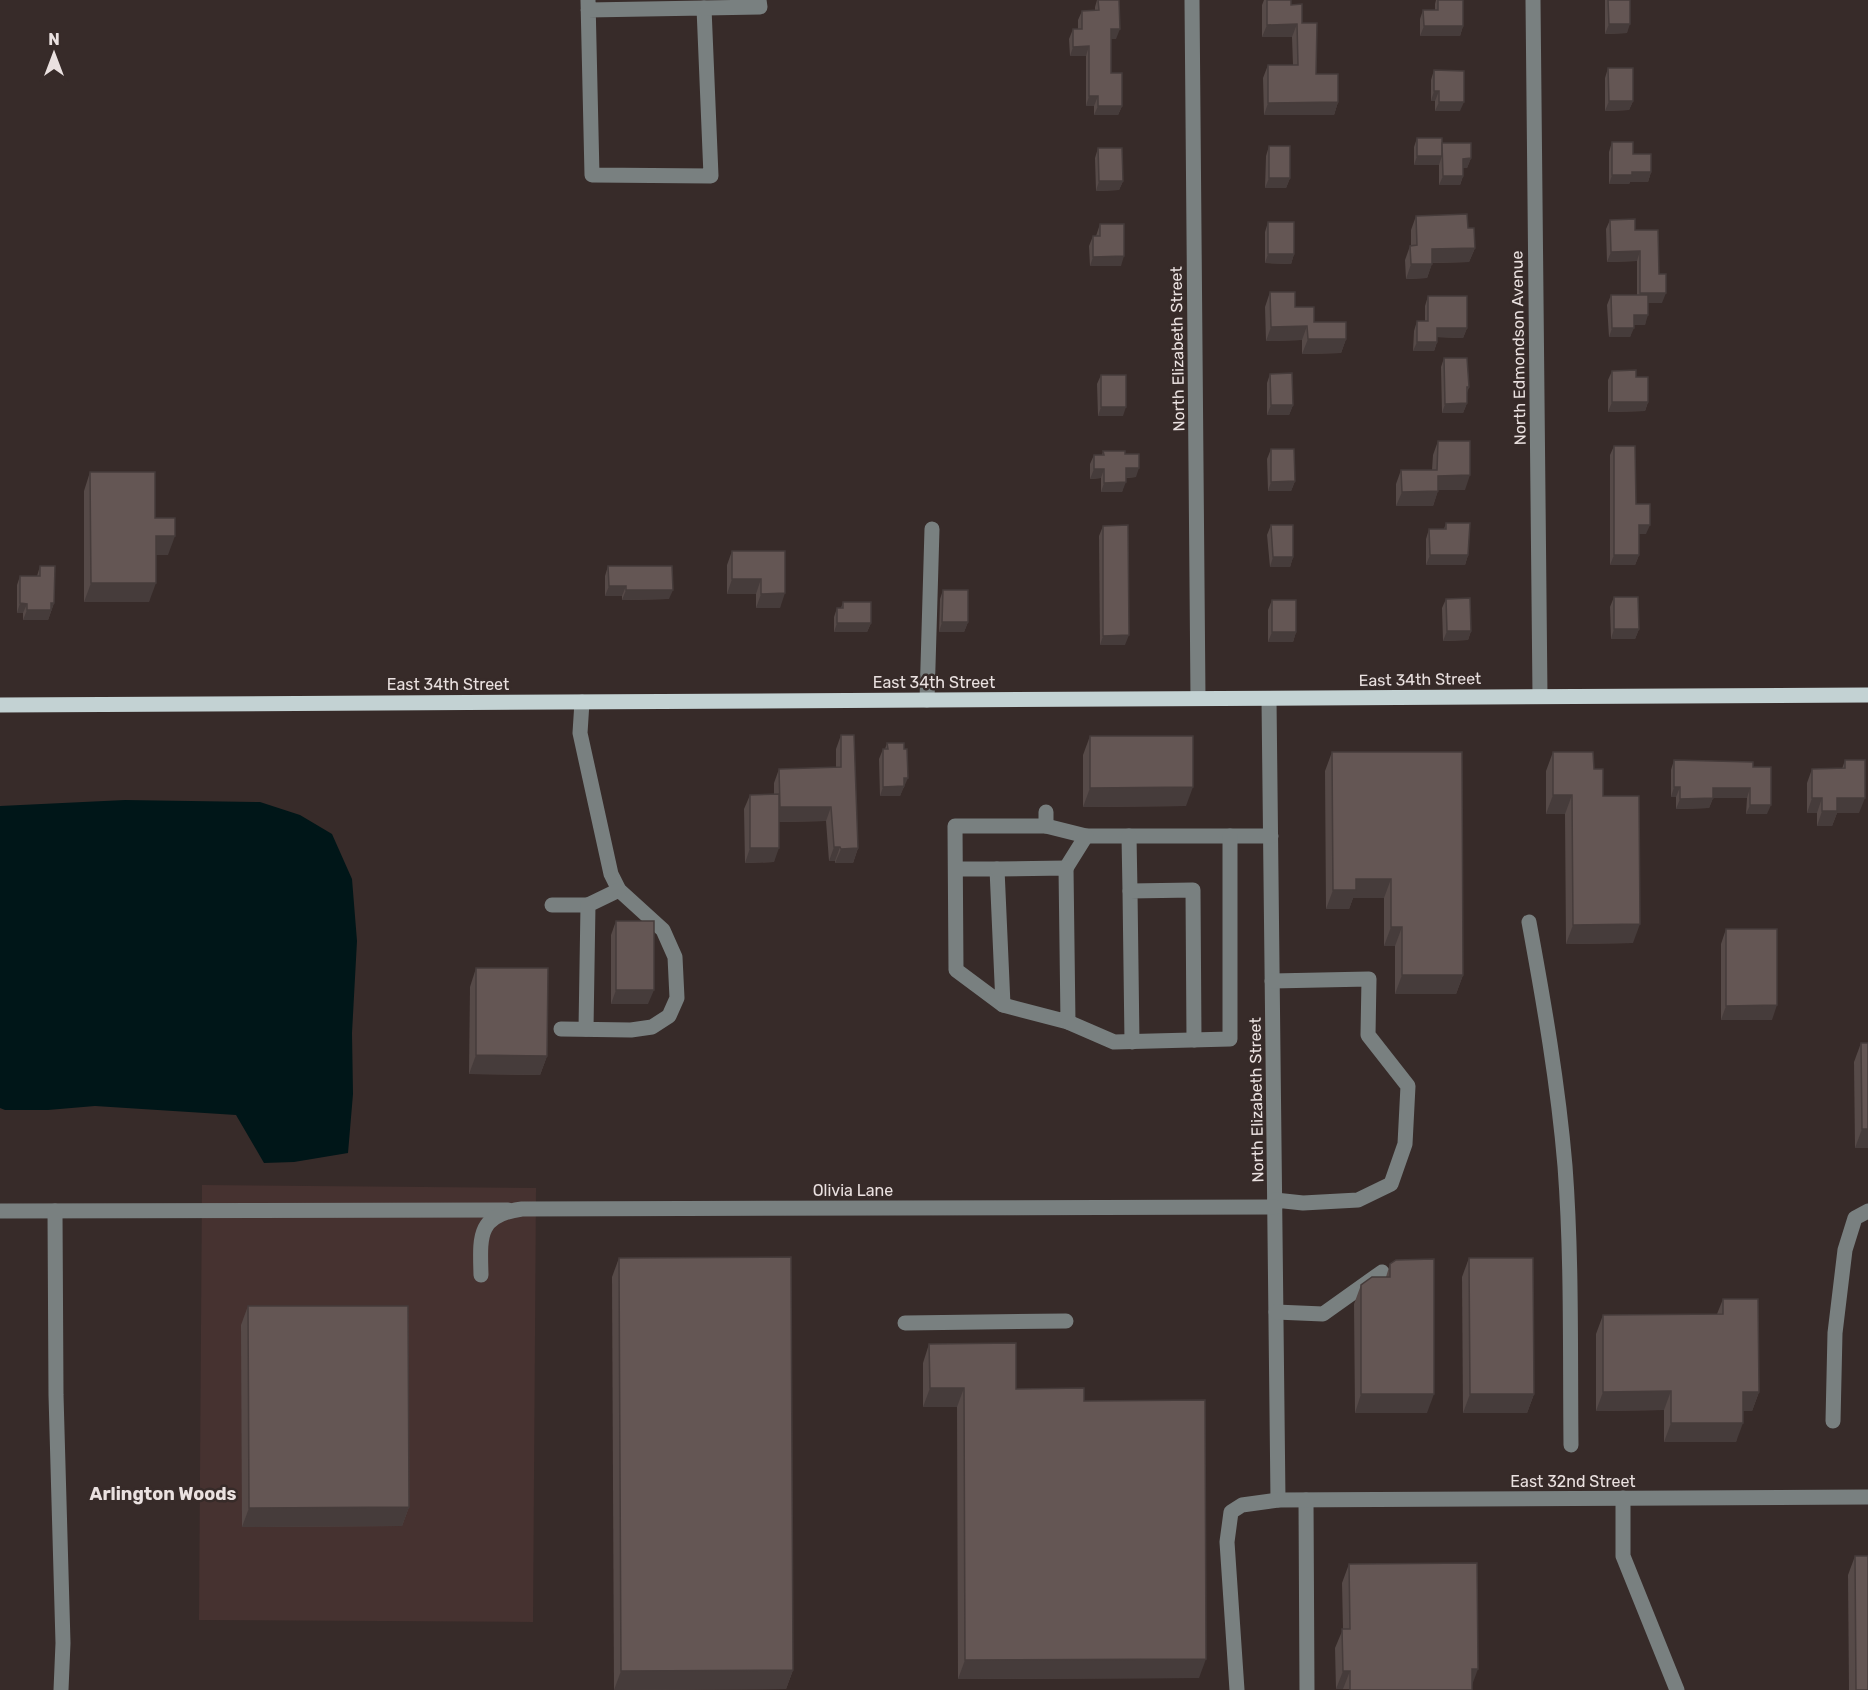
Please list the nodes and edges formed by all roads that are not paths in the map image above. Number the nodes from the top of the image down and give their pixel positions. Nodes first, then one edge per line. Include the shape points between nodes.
1 (759, 0) edge
2 (1192, 0) edge
3 (1533, 0) edge
4 (588, 5) edge
5 (704, 8) junction
6 (932, 529) dead end
7 (1868, 695) edge
8 (1540, 696) junction
9 (1198, 698) junction
10 (1269, 699) junction
11 (927, 700) junction
12 (582, 702) junction
13 (0, 705) edge
14 (1086, 836) junction
15 (1129, 836) junction
16 (1230, 836) junction
17 (1271, 836) junction
18 (1066, 868) junction
19 (956, 869) junction
20 (997, 870) junction
21 (619, 890) junction
22 (1130, 891) junction
23 (552, 905) dead end
24 (588, 905) junction
25 (1529, 922) dead end
26 (1272, 981) junction
27 (1003, 1005) junction
28 (1068, 1022) junction
29 (561, 1029) dead end
30 (586, 1029) junction
31 (1194, 1040) junction
32 (1132, 1042) junction
33 (1275, 1204) junction
34 (508, 1210) junction
35 (0, 1211) edge
36 (55, 1211) junction
37 (1868, 1211) edge
38 (1382, 1272) dead end
39 (481, 1275) dead end
40 (1276, 1312) junction
41 (1066, 1321) dead end
42 (905, 1323) dead end
43 (1833, 1421) dead end
44 (1571, 1445) dead end
45 (1868, 1497) edge
46 (1623, 1498) junction
47 (1278, 1500) junction
48 (1306, 1500) junction
49 (61, 1690) edge
50 (1236, 1690) edge
51 (1307, 1690) edge
52 (1677, 1690) edge

1 - 5 street via 759,7
2 - 9 street, North Elizabeth Street
3 - 8 street, North Edmondson Avenue
4 - 5 street
4 - 5 street via 592,175 711,176
6 - 11 street
7 - 8 main road, East 34th Street
8 - 10 main road, East 34th Street
9 - 10 main road, East 34th Street
9 - 11 main road, East 34th Street
10 - 17 street, North Elizabeth Street
11 - 12 main road, East 34th Street
12 - 13 main road, East 34th Street
12 - 21 street via 580,733 611,874
14 - 15 street
14 - 18 street
14 - 19 street via 1046,819 955,826
15 - 16 street
15 - 22 street
16 - 17 street
16 - 31 street via 1230,1040
17 - 26 street, North Elizabeth Street
18 - 20 street
18 - 28 street
19 - 20 street
19 - 27 street via 956,970
20 - 27 street
21 - 24 street
21 - 30 street via 663,930 675,957 677,998 669,1016 652,1027
22 - 31 street via 1193,890
22 - 32 street
23 - 24 street
24 - 30 street
25 - 44 street via 1550,1037 1565,1166
26 - 33 street, North Elizabeth Street
26 - 33 street, Olivia Lane via 1369,979 1368,1035 1408,1086 1405,1144 1391,1184 1358,1200
27 - 28 street
28 - 32 street via 1114,1042
29 - 30 street
31 - 32 street
33 - 34 street, Olivia Lane
33 - 40 street, North Elizabeth Street
34 - 36 street, Olivia Lane
34 - 39 street via 489,1223 482,1234
35 - 36 street, Olivia Lane
36 - 49 street
37 - 43 street via 1855,1218 1845,1250 1835,1333
38 - 40 street via 1323,1314
40 - 47 street, North Elizabeth Street
41 - 42 street
45 - 46 street, East 32nd Street
46 - 48 street, East 32nd Street
46 - 52 street via 1623,1556
47 - 48 street, East 32nd Street
47 - 50 street, East 32nd Street via 1242,1505 1231,1512 1227,1542
48 - 51 street

